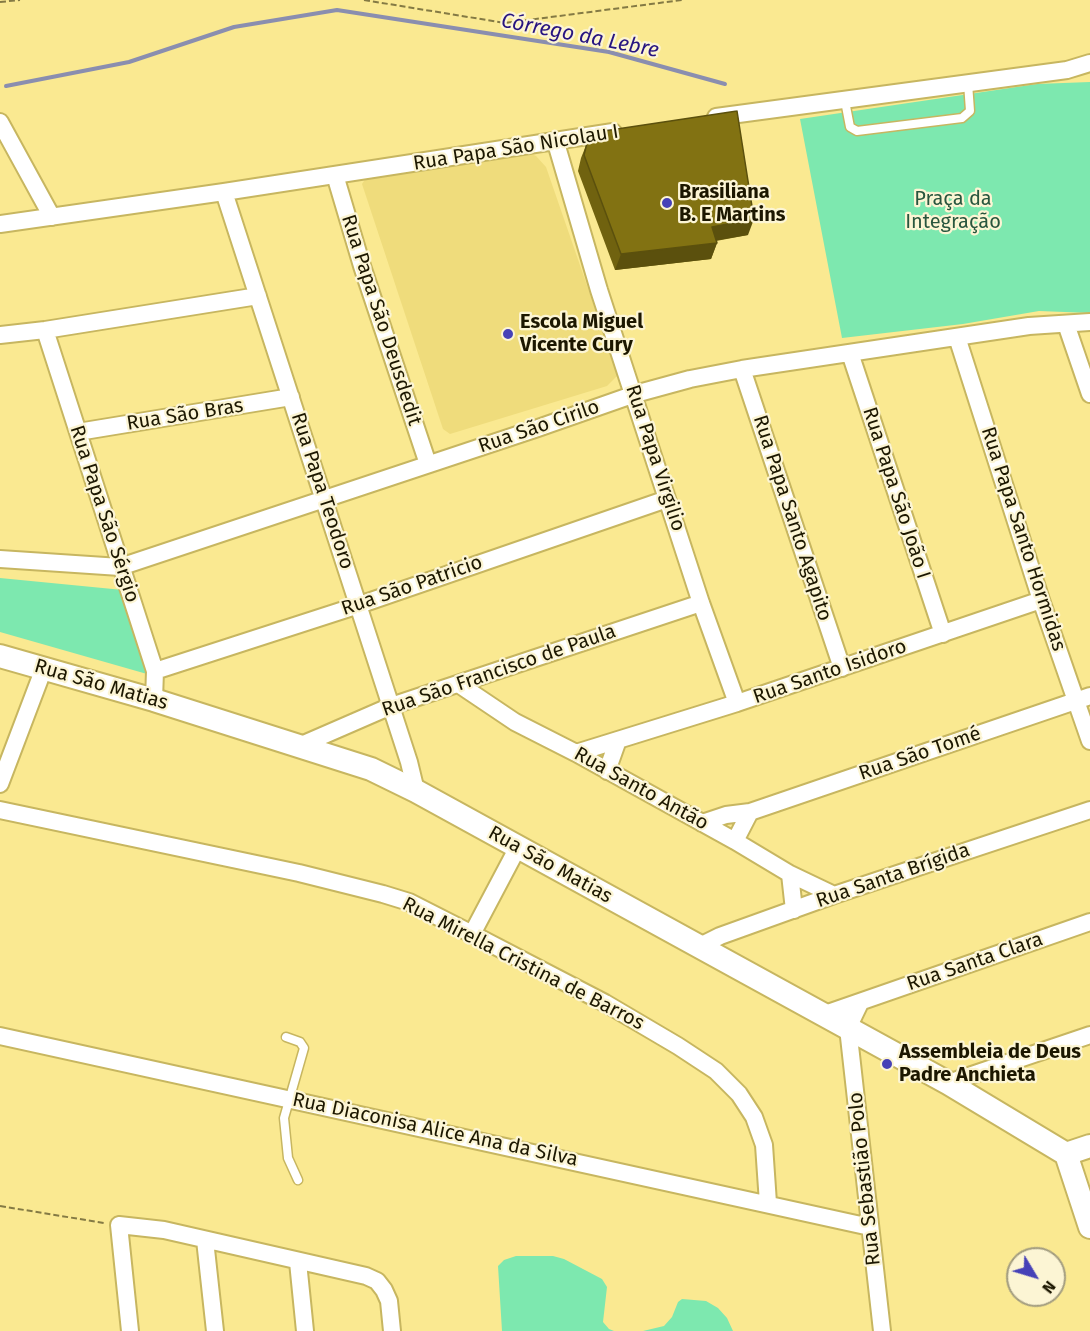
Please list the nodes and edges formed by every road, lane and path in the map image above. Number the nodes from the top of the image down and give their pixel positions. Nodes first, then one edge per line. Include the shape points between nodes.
1 (20, 0) edge
2 (364, 0) edge
3 (682, 0) edge
4 (0, 2) edge
5 (1090, 63) edge
6 (1067, 70) junction
7 (1090, 71) edge
8 (968, 83) junction
9 (845, 101) junction
10 (703, 119) edge
11 (0, 122) edge
12 (634, 129) edge
13 (556, 143) junction
14 (335, 176) junction
15 (224, 192) junction
16 (52, 217) junction
17 (0, 224) edge
18 (258, 296) junction
19 (1090, 322) edge
20 (1066, 324) junction
21 (45, 330) junction
22 (0, 335) edge
23 (957, 337) junction
24 (850, 353) junction
25 (742, 369) junction
26 (634, 394) junction
27 (1090, 394) edge
28 (291, 397) junction
29 (78, 432) junction
30 (428, 464) junction
31 (667, 499) junction
32 (323, 500) junction
33 (0, 558) edge
34 (120, 567) junction
35 (1041, 600) junction
36 (701, 603) junction
37 (359, 605) junction
38 (943, 634) junction
39 (0, 656) edge
40 (44, 668) junction
41 (842, 668) junction
42 (155, 671) junction
43 (490, 675) junction
44 (460, 685) junction
45 (1084, 698) edge
46 (154, 700) junction
47 (737, 703) junction
48 (391, 706) junction
49 (491, 707) junction
50 (618, 740) junction
51 (1090, 741) edge
52 (299, 746) junction
53 (576, 753) junction
54 (608, 771) junction
55 (0, 784) edge
56 (416, 791) junction
57 (0, 810) edge
58 (1090, 810) edge
59 (750, 812) junction
60 (702, 823) junction
61 (735, 841) junction
62 (518, 847) junction
63 (790, 874) junction
64 (834, 895) junction
65 (794, 910) junction
66 (1090, 922) edge
67 (472, 934) junction
68 (698, 947) junction
69 (860, 1003) junction
70 (822, 1015) junction
71 (848, 1028) junction
72 (1090, 1035) edge
73 (0, 1036) edge
74 (286, 1037) dead end
75 (993, 1067) junction
76 (948, 1083) junction
77 (968, 1095) junction
78 (290, 1098) junction
79 (1090, 1146) edge
80 (1066, 1154) junction
81 (298, 1180) dead end
82 (1084, 1188) edge
83 (768, 1203) junction
84 (0, 1206) edge
85 (119, 1225) junction
86 (870, 1227) junction
87 (1090, 1227) edge
88 (205, 1240) junction
89 (298, 1262) junction
90 (130, 1331) edge
91 (215, 1331) edge
92 (305, 1331) edge
93 (392, 1331) edge
94 (882, 1331) edge

1 - 4 path
2 - 3 path via 505,23
5 - 6 street
6 - 7 street
6 - 8 street
8 - 9 street
8 - 9 lane via 970,111 962,118 857,131 850,127
9 - 10 street
11 - 16 street
12 - 13 street, Rua Papa São Nicolau I
13 - 14 street, Rua Papa São Nicolau I
13 - 26 street, Rua Papa Virgilio
14 - 15 street, Rua Papa São Nicolau I
14 - 30 street, Rua Papa São Deusdedit
15 - 16 street, Rua Papa São Nicolau I
15 - 18 street, Rua Papa Teodoro
16 - 17 street, Rua Papa São Nicolau I
18 - 21 street
18 - 28 street, Rua Papa Teodoro
19 - 20 street, Rua São Cirilo
20 - 23 street, Rua São Cirilo
20 - 27 street
21 - 22 street
21 - 29 street, Rua Papa São Sérgio
23 - 24 street, Rua São Cirilo
23 - 35 street, Rua Papa Santo Hormidas
24 - 25 street, Rua São Cirilo
24 - 38 street, Rua Papa São João I
25 - 26 street, Rua São Cirilo
25 - 41 street, Rua Papa Santo Agapito
26 - 30 street, Rua São Cirilo
26 - 31 street, Rua Papa Virgilio
28 - 29 street, Rua São Bras
28 - 32 street, Rua Papa Teodoro
29 - 34 street, Rua Papa São Sérgio
30 - 32 street, Rua São Cirilo
31 - 36 street, Rua Papa Virgilio
31 - 37 street, Rua São Patricio
32 - 34 street, Rua São Cirilo
32 - 37 street, Rua Papa Teodoro
33 - 34 street, Rua São Cirilo
34 - 42 street, Rua Papa São Sérgio
35 - 38 street, Rua Santo Isidoro
35 - 45 street, Rua Papa Santo Hormidas
36 - 43 street, Rua São Francisco de Paula
36 - 47 street, Rua Papa Virgilio
37 - 42 street, Rua São Patricio
37 - 48 street, Rua Papa Teodoro
38 - 41 street, Rua Santo Isidoro
39 - 40 street, Rua São Matias
40 - 46 street, Rua São Matias
40 - 55 street
41 - 47 street, Rua Santo Isidoro
42 - 46 street, Rua Papa São Sérgio
43 - 44 street, Rua São Francisco de Paula
43 - 49 street
44 - 48 street, Rua São Francisco de Paula
44 - 49 street, Rua Santo Antão
45 - 51 street, Rua Papa Santo Hormidas
45 - 59 street, Rua São Tomé
46 - 52 street, Rua São Matias
47 - 50 street, Rua Santo Isidoro
48 - 52 street, Rua São Francisco de Paula
48 - 56 street, Rua Papa Teodoro
49 - 53 street, Rua Santo Antão
50 - 53 street, Rua Santo Isidoro
50 - 54 street
52 - 56 street, Rua São Matias via 371,769
53 - 54 street, Rua Santo Antão
54 - 60 street, Rua Santo Antão
56 - 62 street, Rua São Matias
57 - 67 street, Rua Mirella Cristina de Barros via 383,894 409,902
58 - 64 street, Rua Santa Brígida
59 - 60 street, Rua São Tomé
59 - 61 street
60 - 61 street, Rua Santo Antão
61 - 63 street, Rua Santo Antão
62 - 67 street
62 - 68 street, Rua São Matias
63 - 64 street, Rua Santo Antão
63 - 65 street
64 - 65 street, Rua Santa Brígida
65 - 68 street, Rua Santa Brígida
66 - 69 street, Rua Santa Clara
67 - 83 street, Rua Mirella Cristina de Barros via 605,1003 716,1071 739,1094 754,1117 764,1145
68 - 70 street, Rua São Matias
69 - 70 street, Rua Santa Clara
69 - 71 street
70 - 71 street, Rua São Matias
71 - 76 street, Rua São Matias
71 - 86 street, Rua Sebastião Polo
72 - 75 street
73 - 78 street, Rua Diaconisa Alice Ana da Silva
74 - 78 lane via 300,1042 303,1048
75 - 76 street
75 - 77 street
76 - 77 street, Rua São Matias
77 - 80 street, Rua São Matias
78 - 81 lane via 284,1118 288,1158
78 - 83 street, Rua Diaconisa Alice Ana da Silva
79 - 80 street
80 - 82 street
82 - 87 street
83 - 86 street, Rua Diaconisa Alice Ana da Silva
84 - 85 path
85 - 88 street
85 - 90 street
86 - 94 street, Rua Sebastião Polo
88 - 89 street
88 - 91 street
89 - 92 street
89 - 93 street via 377,1281 389,1301

